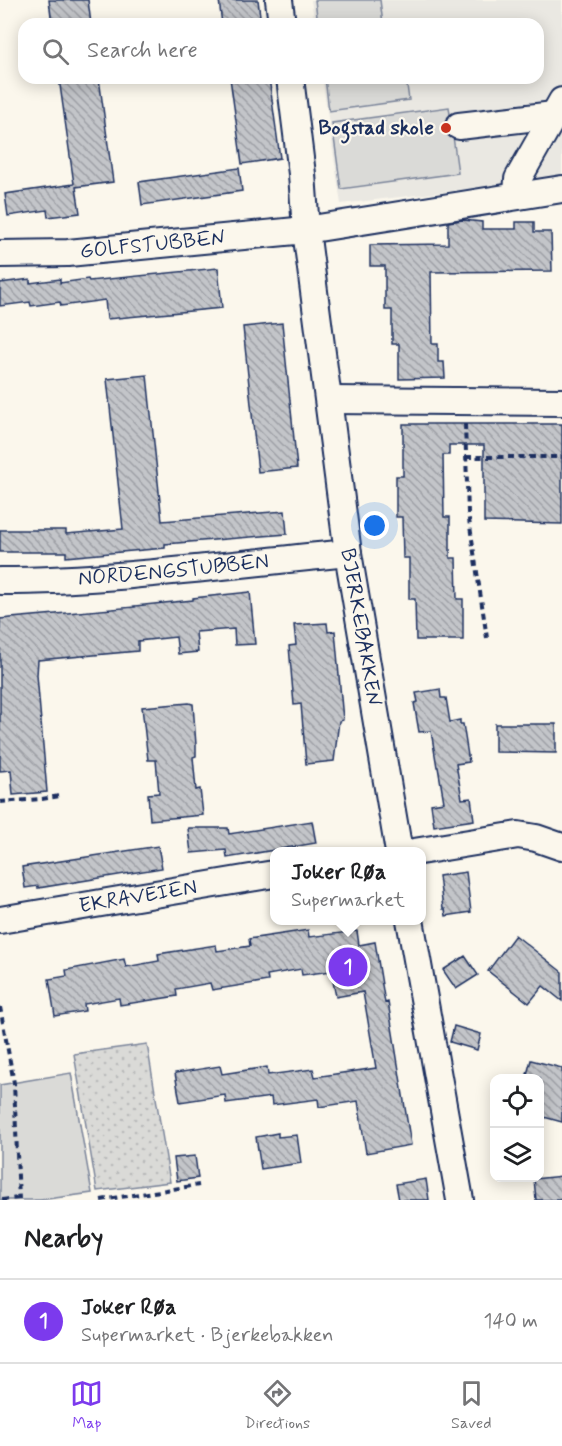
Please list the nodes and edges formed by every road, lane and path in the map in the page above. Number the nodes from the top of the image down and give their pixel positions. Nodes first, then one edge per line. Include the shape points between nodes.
1 (279, 0) edge
2 (281, 18) edge
3 (291, 84) edge
4 (558, 108) edge
5 (459, 126) dead end
6 (562, 189) edge
7 (517, 195) junction
8 (306, 230) junction
9 (0, 254) edge
10 (329, 400) junction
11 (464, 402) junction
12 (562, 402) edge
13 (562, 456) edge
14 (466, 457) junction
15 (348, 553) junction
16 (0, 581) edge
17 (487, 638) dead end
18 (60, 796) dead end
19 (0, 802) edge
20 (398, 847) edge
21 (562, 847) edge
22 (426, 850) edge
23 (270, 875) edge
24 (0, 920) edge
25 (411, 925) edge
26 (0, 1007) edge
27 (199, 1185) dead end
28 (19, 1199) edge
29 (2, 1200) edge
30 (101, 1200) edge
31 (460, 1200) edge

1 - 2 street
3 - 8 street, BJERKEBAKKEN
4 - 5 street
4 - 7 street via 518,179
6 - 7 street
7 - 8 street
8 - 9 street, GOLFSTUBBEN via 68,253
8 - 10 street, BJERKEBAKKEN
10 - 11 street
10 - 15 street, BJERKEBAKKEN
11 - 12 street
11 - 14 path
13 - 14 path
14 - 17 path via 468,513
15 - 16 street, NORDENGSTUBBEN via 116,576
15 - 20 street, BJERKEBAKKEN
18 - 19 path
21 - 22 street via 518,835
23 - 24 street, EKRAVEIEN
25 - 31 street
26 - 28 path via 14,1083
27 - 30 path
28 - 29 path

